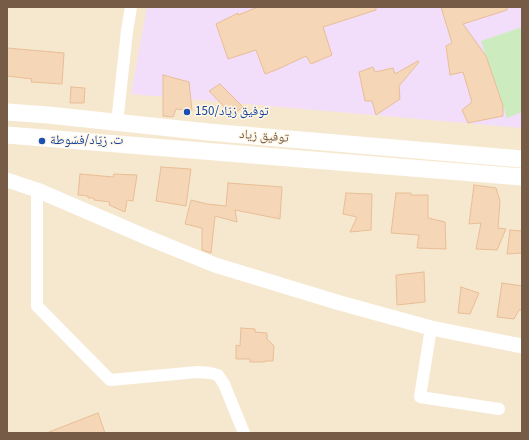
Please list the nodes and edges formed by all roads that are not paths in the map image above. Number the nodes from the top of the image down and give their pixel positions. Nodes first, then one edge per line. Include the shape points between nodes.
1 (131, 7) edge
2 (7, 112) edge
3 (117, 123) junction
4 (7, 135) edge
5 (522, 159) edge
6 (522, 177) edge
7 (7, 180) edge
8 (38, 190) junction
9 (431, 328) junction
10 (522, 346) edge
11 (499, 409) dead end
12 (244, 433) edge

1 - 3 street
2 - 3 main road, توفيق زياد
3 - 5 main road, توفيق زياد
4 - 6 main road, توفيق زياد
7 - 8 street
8 - 9 street via 215,265
8 - 12 street via 37,306 110,380 198,372 210,372 218,376 224,384
9 - 10 street
9 - 11 street via 420,397

